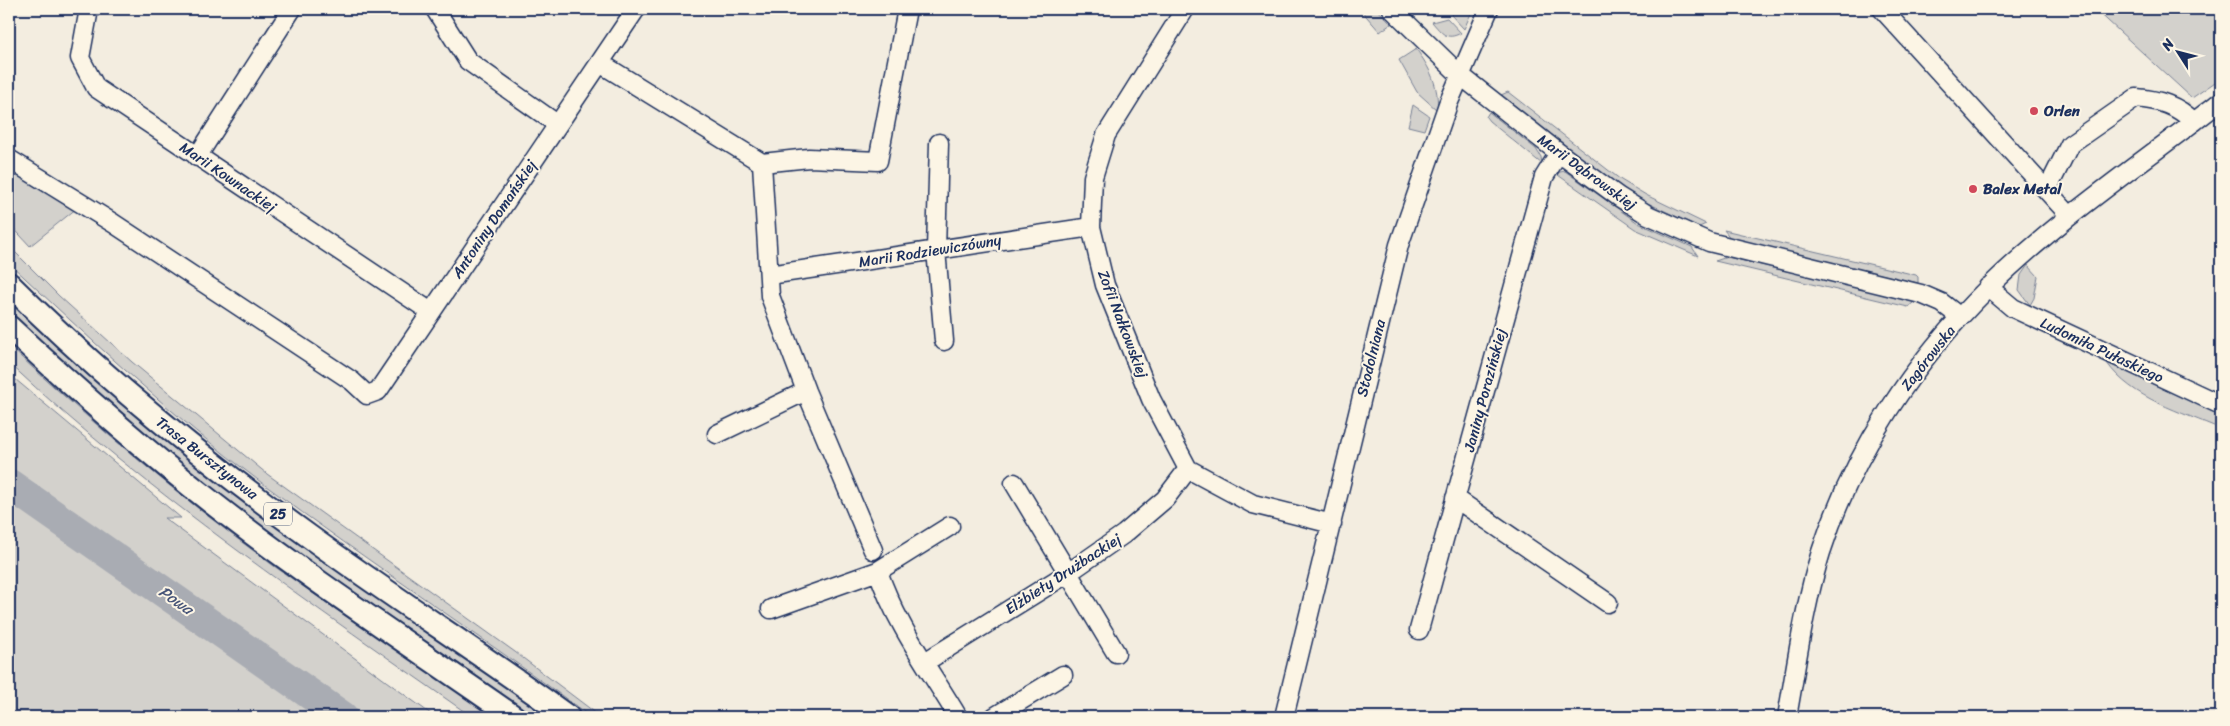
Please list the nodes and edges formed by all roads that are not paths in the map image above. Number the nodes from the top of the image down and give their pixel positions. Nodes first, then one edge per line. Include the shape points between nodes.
1 (89, 9) edge
2 (292, 9) edge
3 (435, 9) edge
4 (636, 9) edge
5 (907, 9) edge
6 (1185, 9) edge
7 (1392, 9) edge
8 (1489, 9) edge
9 (1882, 9) edge
10 (600, 63) junction
11 (1460, 75) junction
12 (2221, 101) edge
13 (2194, 122) junction
14 (558, 124) junction
15 (939, 143) dead end
16 (1559, 153) junction
17 (197, 157) junction
18 (9, 159) edge
19 (762, 163) junction
20 (2046, 190) junction
21 (2070, 216) junction
22 (1091, 227) junction
23 (936, 250) junction
24 (769, 276) junction
25 (9, 284) edge
26 (1988, 288) junction
27 (431, 312) junction
28 (1960, 317) junction
29 (9, 327) edge
30 (944, 341) dead end
31 (806, 391) junction
32 (2221, 405) edge
33 (717, 434) dead end
34 (1188, 469) junction
35 (1014, 483) dead end
36 (1456, 498) junction
37 (1332, 524) junction
38 (950, 526) dead end
39 (872, 550) dead end
40 (878, 571) junction
41 (1068, 573) junction
42 (1608, 603) dead end
43 (771, 609) dead end
44 (1419, 630) dead end
45 (1116, 653) dead end
46 (925, 662) junction
47 (1063, 675) dead end
48 (514, 717) edge
49 (568, 717) edge
50 (958, 717) edge
51 (994, 717) edge
52 (1284, 717) edge
53 (1787, 717) edge

1 - 17 street, Marii Kownackiej via 80,58 96,88
2 - 17 street
3 - 14 street via 468,61
4 - 10 street, Antoniny Domańskiej
5 - 19 street via 878,161 809,158
6 - 22 street, Zofii Nałkowskiej via 1106,135 1093,177
7 - 11 street, Marii Dąbrowskiej
8 - 11 street, Stodolniana
9 - 20 street
10 - 14 street, Antoniny Domańskiej
10 - 19 street
11 - 16 street, Marii Dąbrowskiej
11 - 37 street, Stodolniana via 1399,245
12 - 13 street, Zagórowska
13 - 20 street via 2183,112 2159,100 2136,98 2070,144
13 - 21 street, Zagórowska
14 - 27 street, Antoniny Domańskiej
15 - 23 street
16 - 28 street, Marii Dąbrowskiej via 1648,215 1709,242 1921,294 1942,303
16 - 36 street, Janiny Porazińskiej via 1544,177
17 - 27 street, Marii Kownackiej
18 - 27 street, Antoniny Domańskiej via 122,229 352,381 367,395 378,391
19 - 24 street
20 - 21 street
21 - 26 street, Zagórowska
22 - 23 street, Marii Rodziewiczówny
22 - 34 street, Zofii Nałkowskiej via 1105,285 1151,399
23 - 24 street, Marii Rodziewiczówny
23 - 30 street
24 - 31 street via 770,296
25 - 49 main road, Trasa Bursztynowa / 25 via 117,384 226,474 312,539
26 - 28 street, Zagórowska
26 - 32 street, Ludomiła Pułaskiego via 2013,308
28 - 53 street, Zagórowska via 1893,404 1842,498 1812,587
29 - 48 main road, Trasa Bursztynowa / 25 via 62,378 215,505
31 - 33 street
31 - 39 street
34 - 37 street via 1253,504
34 - 41 street, Elżbiety Drużbackiej via 1165,499 1124,534
35 - 41 street
36 - 42 street
36 - 44 street, Janiny Porazińskiej
37 - 52 street, Stodolniana
38 - 40 street
40 - 43 street
40 - 46 street via 898,618
41 - 45 street
41 - 46 street, Elżbiety Drużbackiej
46 - 50 street
47 - 51 street

